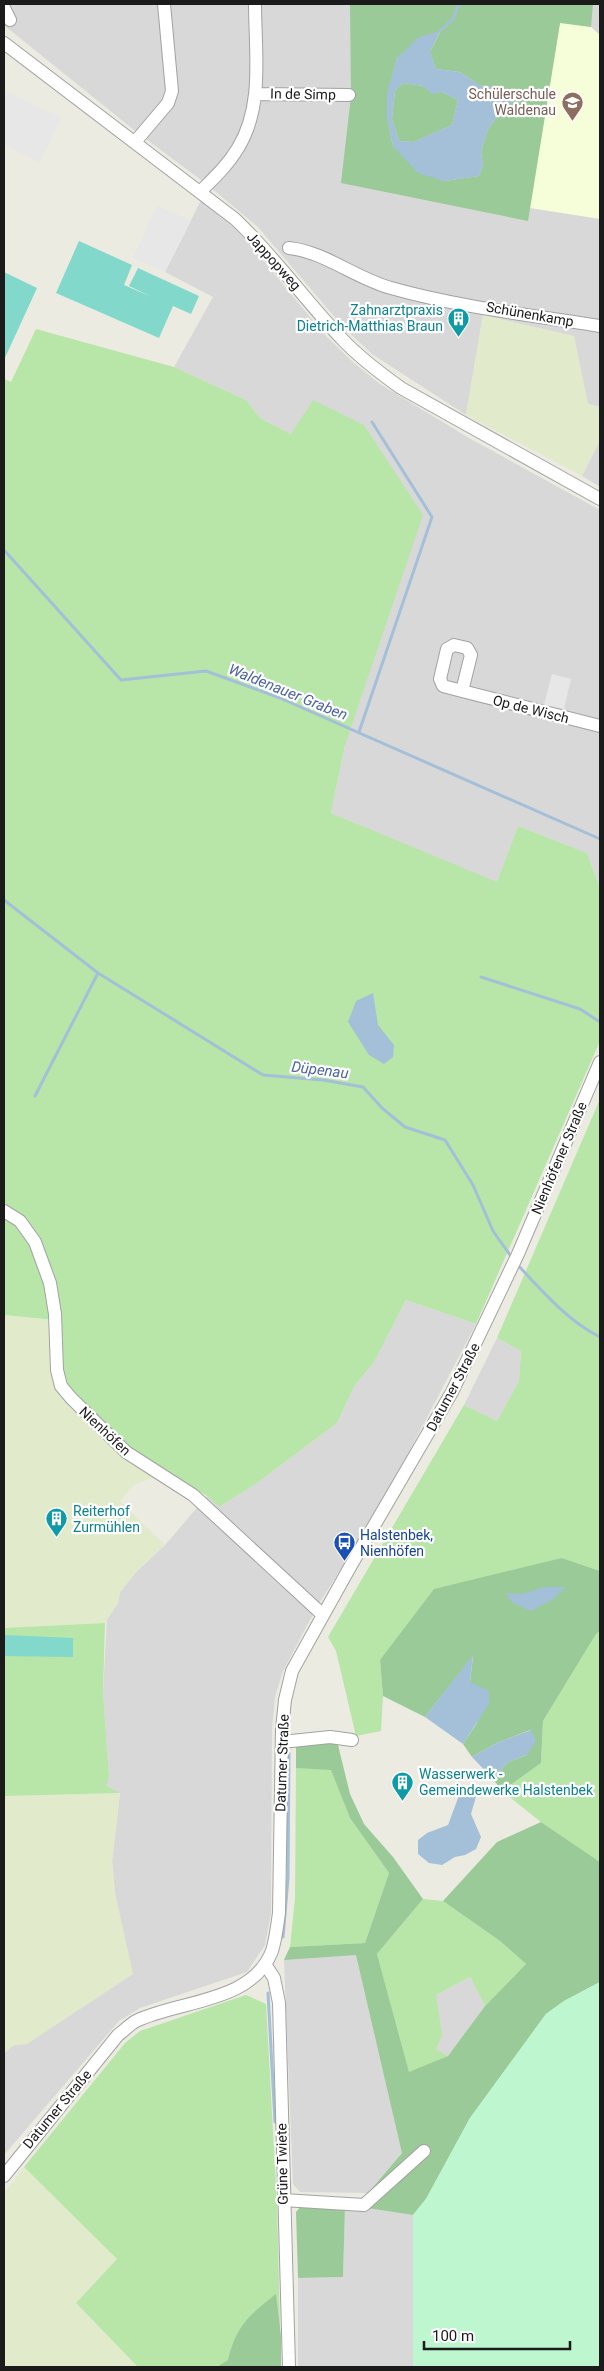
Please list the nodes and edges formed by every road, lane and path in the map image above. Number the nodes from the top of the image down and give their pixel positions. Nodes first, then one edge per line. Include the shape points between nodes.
1 (164, 4) edge
2 (255, 4) edge
3 (4, 8) edge
4 (10, 20) dead end
5 (4, 43) edge
6 (256, 94) junction
7 (349, 95) dead end
8 (135, 142) junction
9 (200, 192) junction
10 (289, 248) dead end
11 (600, 326) edge
12 (600, 499) edge
13 (462, 692) dead end
14 (600, 726) edge
15 (600, 1062) edge
16 (4, 1210) edge
17 (510, 1269) joint
18 (323, 1615) junction
19 (352, 1740) dead end
20 (282, 1742) junction
21 (265, 1964) junction
22 (424, 2151) dead end
23 (4, 2176) edge
24 (283, 2200) junction
25 (288, 2367) edge

1 - 8 street via 172,91 165,108
2 - 6 street, In de Simp
3 - 4 street
5 - 8 street, Jappopweg
6 - 7 street, In de Simp
6 - 9 street, In de Simp via 248,128 239,147
8 - 9 street, Jappopweg
9 - 12 street, Jappopweg via 250,233 319,313 372,367 410,393
10 - 11 street, Schünenkamp via 306,250 376,284 415,295
13 - 14 street, Op de Wisch
15 - 17 street, Nienhöfener Straße
16 - 18 street, Nienhöfen via 20,1221 35,1242 50,1283 61,1386 126,1452 193,1495
17 - 18 street, Datumer Straße via 452,1392
18 - 20 street, Datumer Straße via 292,1671 284,1700
19 - 20 street via 330,1737
20 - 21 street, Datumer Straße via 279,1913 276,1937
21 - 23 street, Datumer Straße via 243,1985 136,2021 19,2154
21 - 24 street, Grüne Twiete via 274,1978 279,2003
22 - 24 street via 364,2205
24 - 25 street, Grüne Twiete

